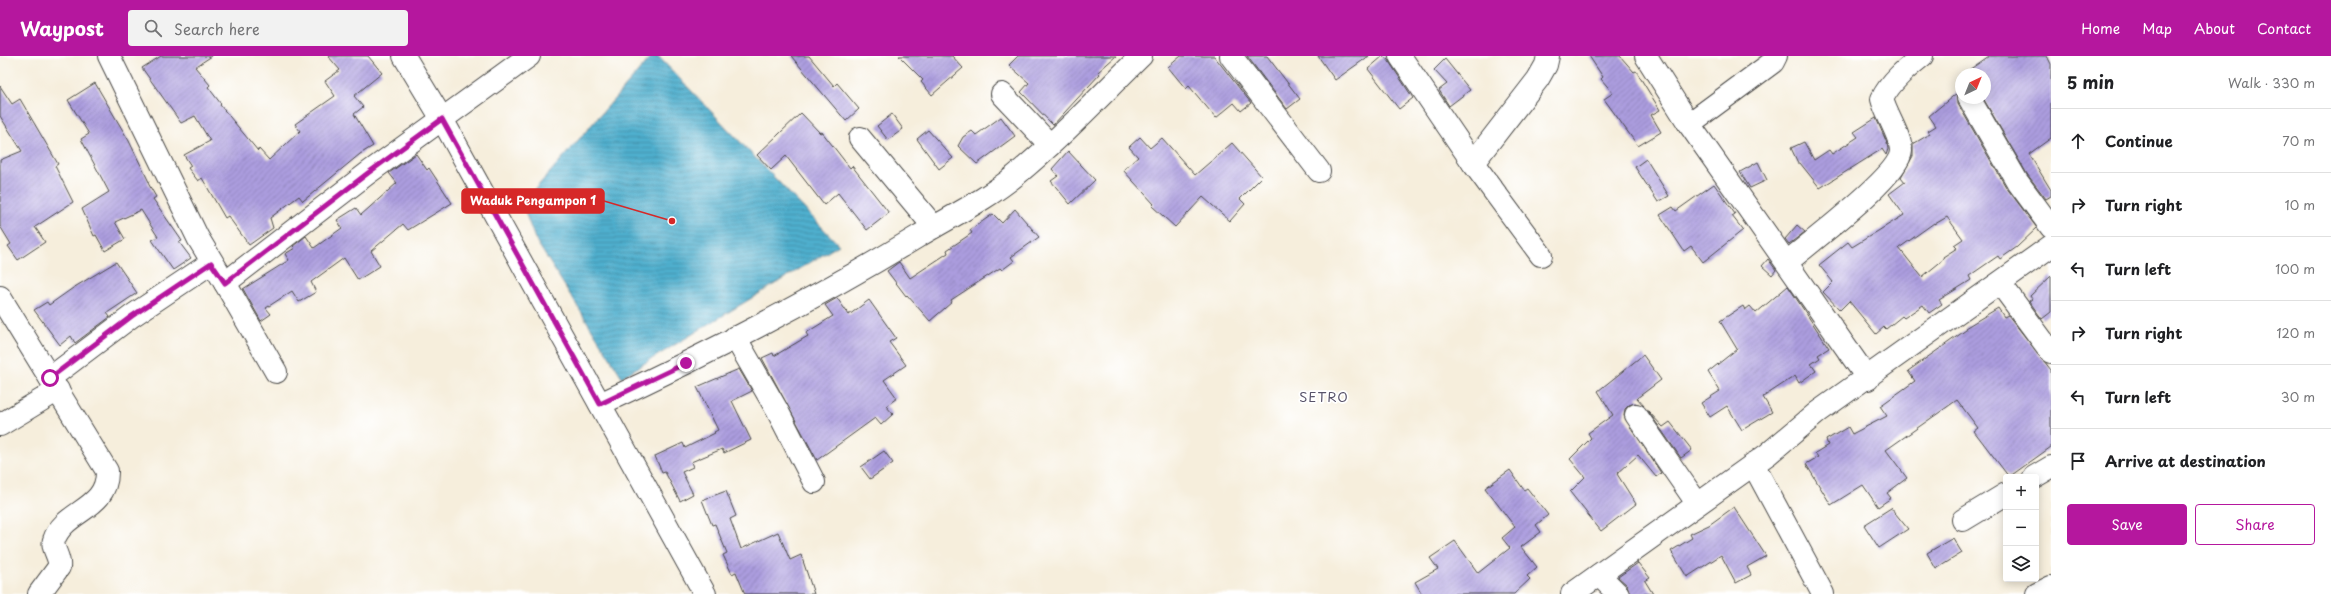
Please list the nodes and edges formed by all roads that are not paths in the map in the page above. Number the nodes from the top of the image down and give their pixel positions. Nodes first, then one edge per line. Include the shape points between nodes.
1 (109, 56) edge
2 (404, 56) edge
3 (529, 56) edge
4 (1141, 56) edge
5 (1231, 56) edge
6 (1400, 56) edge
7 (1548, 56) edge
8 (1646, 56) edge
9 (1776, 56) edge
10 (1922, 56) edge
11 (1002, 94) dead end
12 (1972, 104) edge
13 (442, 119) junction
14 (1689, 124) junction
15 (860, 138) dead end
16 (1050, 145) junction
17 (1473, 163) junction
18 (1319, 172) dead end
19 (934, 227) junction
20 (2051, 227) edge
21 (2051, 246) edge
22 (1541, 255) dead end
23 (1787, 262) junction
24 (211, 263) junction
25 (225, 283) junction
26 (2000, 283) junction
27 (0, 297) edge
28 (734, 337) junction
29 (2051, 352) edge
30 (276, 372) dead end
31 (1868, 379) junction
32 (54, 384) junction
33 (600, 404) junction
34 (1636, 415) dead end
35 (0, 425) edge
36 (1753, 464) junction
37 (2051, 467) edge
38 (2039, 474) edge
39 (814, 482) dead end
40 (2003, 496) edge
41 (1697, 503) junction
42 (1963, 520) dead end
43 (1599, 575) junction
44 (2051, 587) edge
45 (39, 594) edge
46 (705, 594) edge
47 (1572, 594) edge
48 (1618, 594) edge
49 (1823, 594) edge
50 (2037, 594) edge

1 - 24 street
2 - 13 street
3 - 13 street
4 - 16 street
5 - 18 street
6 - 17 street
7 - 17 street via 1546,66 1538,79
8 - 14 street
9 - 14 street via 1772,62
10 - 23 street via 1894,81 1882,99 1899,143 1899,159 1862,200
11 - 16 street
12 - 20 street via 2016,181
13 - 25 street
13 - 33 street
14 - 23 street
15 - 19 street
16 - 19 street via 992,193
17 - 22 street
19 - 28 street via 836,284
21 - 26 street
23 - 31 street
24 - 25 street
24 - 32 street via 132,316
25 - 30 street
26 - 29 street
26 - 31 street
27 - 32 street
28 - 33 street
28 - 39 street via 777,410
31 - 36 street via 1818,412
32 - 35 street
32 - 45 street via 102,461 107,471 107,479 103,493 67,524 54,539 53,544 60,561 59,567
33 - 46 street
34 - 41 street
36 - 41 street
36 - 49 street
37 - 38 street
40 - 42 street
41 - 43 street
43 - 47 street
43 - 48 street
44 - 50 street

